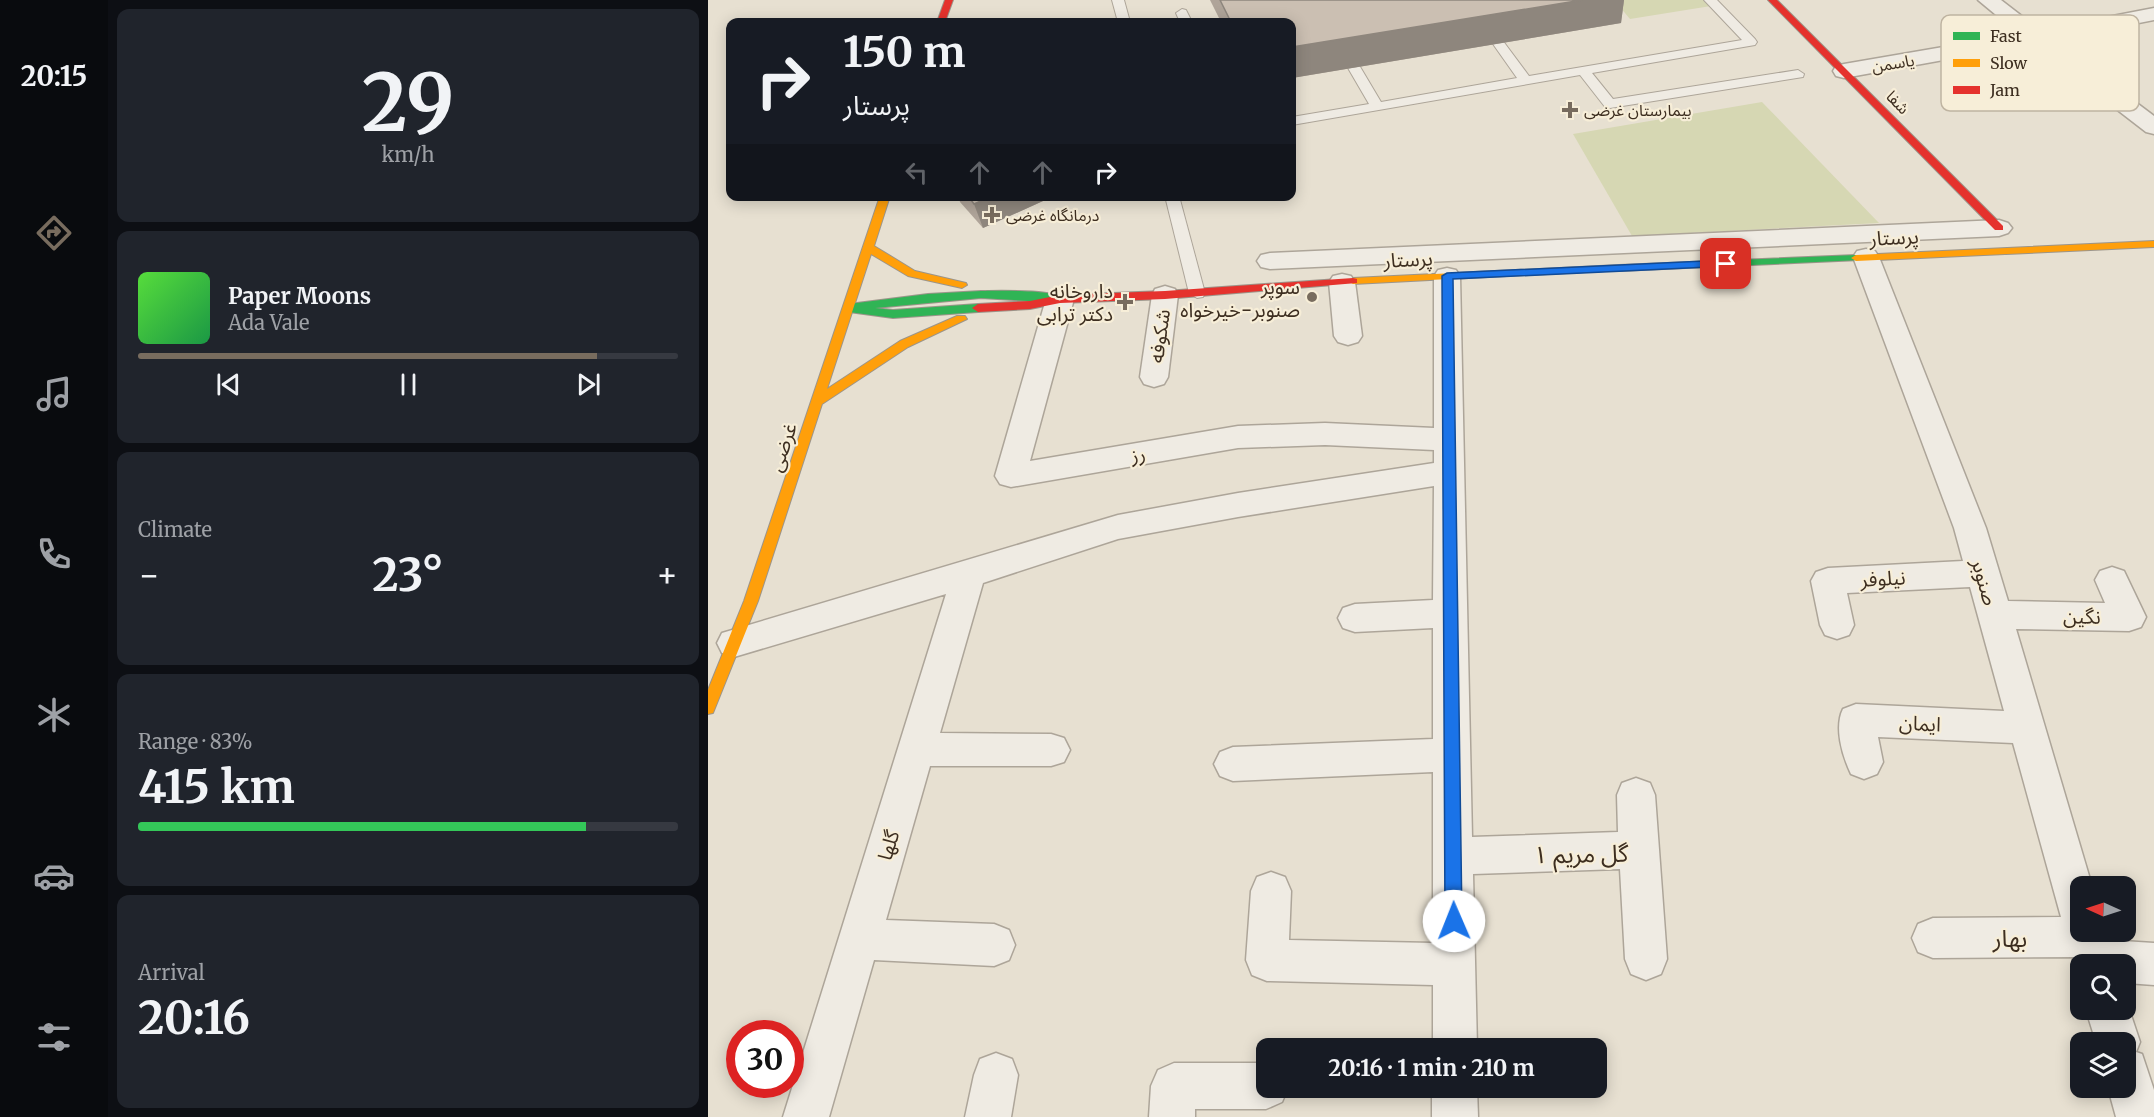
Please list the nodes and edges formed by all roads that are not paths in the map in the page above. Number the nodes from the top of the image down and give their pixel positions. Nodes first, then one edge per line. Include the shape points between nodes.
1 (949, 0) edge
2 (1118, 0) edge
3 (1710, 0) edge
4 (1772, 0) edge
5 (1988, 0) edge
6 (2154, 14) edge
7 (2008, 15) edge
8 (2139, 17) edge
9 (943, 18) edge
10 (1123, 18) edge
11 (1500, 44) edge
12 (1941, 53) edge
13 (1354, 68) edge
14 (1844, 70) junction
15 (1583, 71) junction
16 (1798, 74) dead end
17 (1526, 81) junction
18 (1378, 106) junction
19 (2132, 111) edge
20 (1296, 120) edge
21 (2154, 128) edge
22 (883, 201) edge
23 (1173, 201) edge
24 (1999, 228) joint
25 (2154, 244) edge
26 (868, 247) junction
27 (1866, 257) junction
28 (1270, 261) dead end
29 (1447, 276) junction
30 (1342, 282) junction
31 (984, 293) junction
32 (1197, 293) junction
33 (1165, 295) junction
34 (1060, 299) junction
35 (849, 308) junction
36 (994, 309) junction
37 (1348, 336) dead end
38 (1154, 377) dead end
39 (818, 401) junction
40 (1449, 456) junction
41 (1983, 573) junction
42 (969, 574) junction
43 (2112, 580) dead end
44 (1450, 613) junction
45 (1995, 615) junction
46 (1355, 618) dead end
47 (1837, 625) dead end
48 (734, 643) junction
49 (708, 708) edge
50 (2027, 728) junction
51 (916, 749) junction
52 (1051, 750) dead end
53 (1452, 755) junction
54 (1864, 762) dead end
55 (1233, 764) dead end
56 (1636, 795) dead end
57 (1639, 850) junction
58 (1453, 856) junction
59 (2070, 879) edge
60 (1271, 891) dead end
61 (1934, 938) dead end
62 (860, 939) junction
63 (2070, 942) edge
64 (2088, 942) edge
65 (994, 945) dead end
66 (1646, 959) dead end
67 (1454, 964) junction
68 (2154, 964) edge
69 (1455, 1038) edge
70 (1256, 1086) edge
71 (1455, 1098) edge
72 (2134, 1098) edge
73 (806, 1117) edge
74 (1172, 1117) edge
75 (1455, 1117) edge
76 (2139, 1117) edge

1 - 9 main road
2 - 10 lane
3 - 15 lane via 1751,42
4 - 14 main road, شفا
5 - 7 street
6 - 8 street, یاسمن
11 - 17 lane
12 - 14 street, یاسمن
13 - 18 lane
14 - 24 main road, شفا
15 - 16 lane via 1610,104
15 - 17 lane
17 - 18 lane
18 - 20 lane
19 - 21 street
22 - 26 main road, غرضی
23 - 32 lane
24 - 28 street
25 - 27 main road, پرستار
26 - 31 main road via 912,274
26 - 35 main road, غرضی
27 - 29 main road, پرستار
27 - 41 street, صنوبر via 1970,528
29 - 30 main road, پرستار
29 - 40 street
30 - 32 main road, پرستار
30 - 37 street
31 - 34 main road via 1032,293
31 - 35 main road
32 - 33 main road, پرستار
33 - 34 main road, پرستار
33 - 38 street, شکوفه
34 - 36 main road
34 - 40 street, رز via 1011,476 1238,437 1325,434
35 - 36 main road via 893,314
35 - 39 main road, غرضی
36 - 39 main road via 933,328 894,349
39 - 48 main road, غرضی
40 - 42 street via 1250,503 1118,527
40 - 44 street
41 - 45 street, صنوبر
41 - 47 street, نیلوفر via 1828,581
42 - 48 street
42 - 51 street, گلها
43 - 45 street, نگین via 2129,617
44 - 46 street
44 - 53 street
45 - 50 street, صنوبر
48 - 49 main road, غرضی
50 - 54 street, ایمان via 1856,720
50 - 59 street, صنوبر
51 - 52 street
51 - 62 street, گلها
53 - 55 street
53 - 58 street
56 - 57 street
57 - 58 street, گل مریم ۱
57 - 66 street, گل مریم ۱
58 - 67 street
60 - 67 street via 1267,960
61 - 63 street, بهار
62 - 65 street
62 - 73 street, گلها
64 - 68 street, بهار
67 - 69 street
70 - 74 street via 1174,1086
71 - 75 street
72 - 76 street

